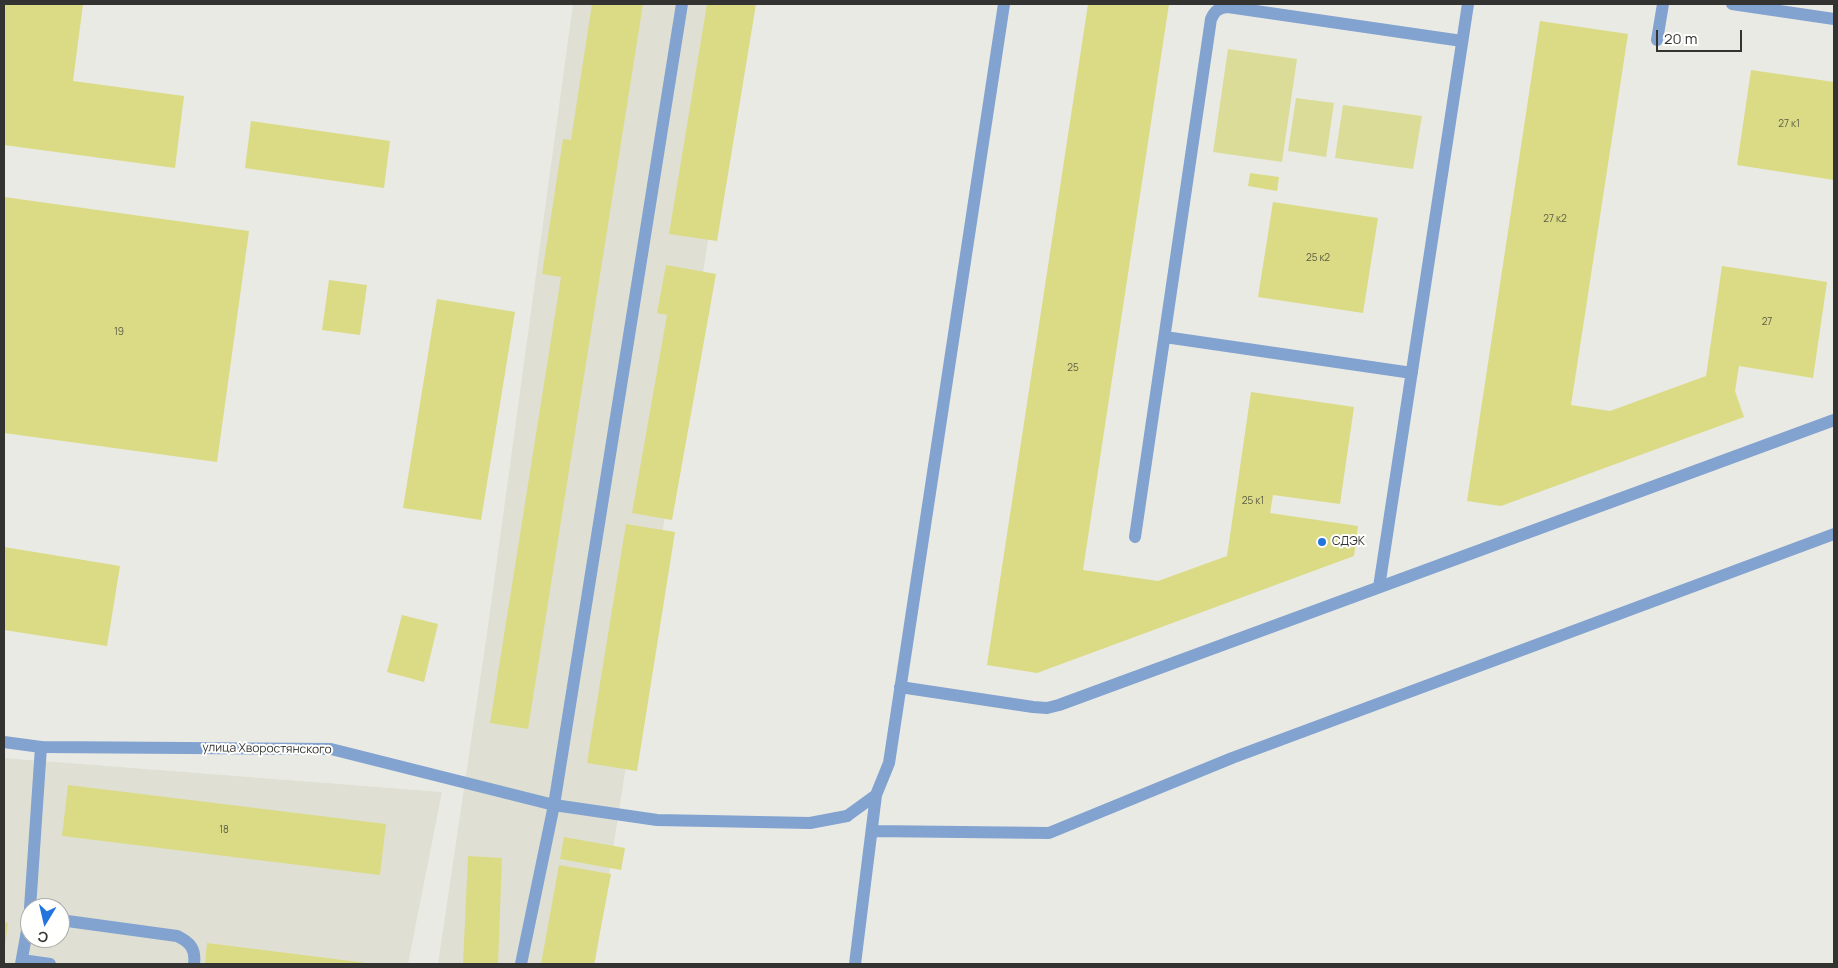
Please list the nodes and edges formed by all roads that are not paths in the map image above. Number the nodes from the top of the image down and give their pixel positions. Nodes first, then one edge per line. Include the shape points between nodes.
1 (682, 4) edge
2 (1004, 4) edge
3 (1468, 4) edge
4 (1663, 4) edge
5 (1732, 4) edge
6 (1834, 19) edge
7 (1657, 40) dead end
8 (1462, 41) junction
9 (1165, 337) junction
10 (1412, 373) junction
11 (1834, 420) edge
12 (1834, 534) edge
13 (1135, 537) dead end
14 (1379, 587) junction
15 (900, 687) junction
16 (4, 742) edge
17 (41, 747) junction
18 (876, 795) junction
19 (554, 805) junction
20 (872, 831) junction
21 (31, 898) edge
22 (70, 921) edge
23 (24, 948) edge
24 (21, 962) edge
25 (50, 964) edge
26 (194, 964) edge
27 (521, 964) edge
28 (855, 964) edge

1 - 19 street
2 - 15 street
3 - 8 street
4 - 7 street
5 - 6 street
8 - 9 street via 1228,7 1214,13
8 - 10 street
9 - 10 street
9 - 13 street
10 - 14 street
11 - 14 street
12 - 20 street via 1232,758 1049,833
14 - 15 street via 1047,708
15 - 18 street via 889,763
16 - 17 street, улица Хворостянского
17 - 19 street, улица Хворостянского via 331,749
17 - 21 street
18 - 19 street, улица Хворостянского via 847,816 810,823 657,820
18 - 20 street
19 - 27 street
20 - 28 street
22 - 26 street via 177,936 194,950
23 - 24 street
24 - 25 street

